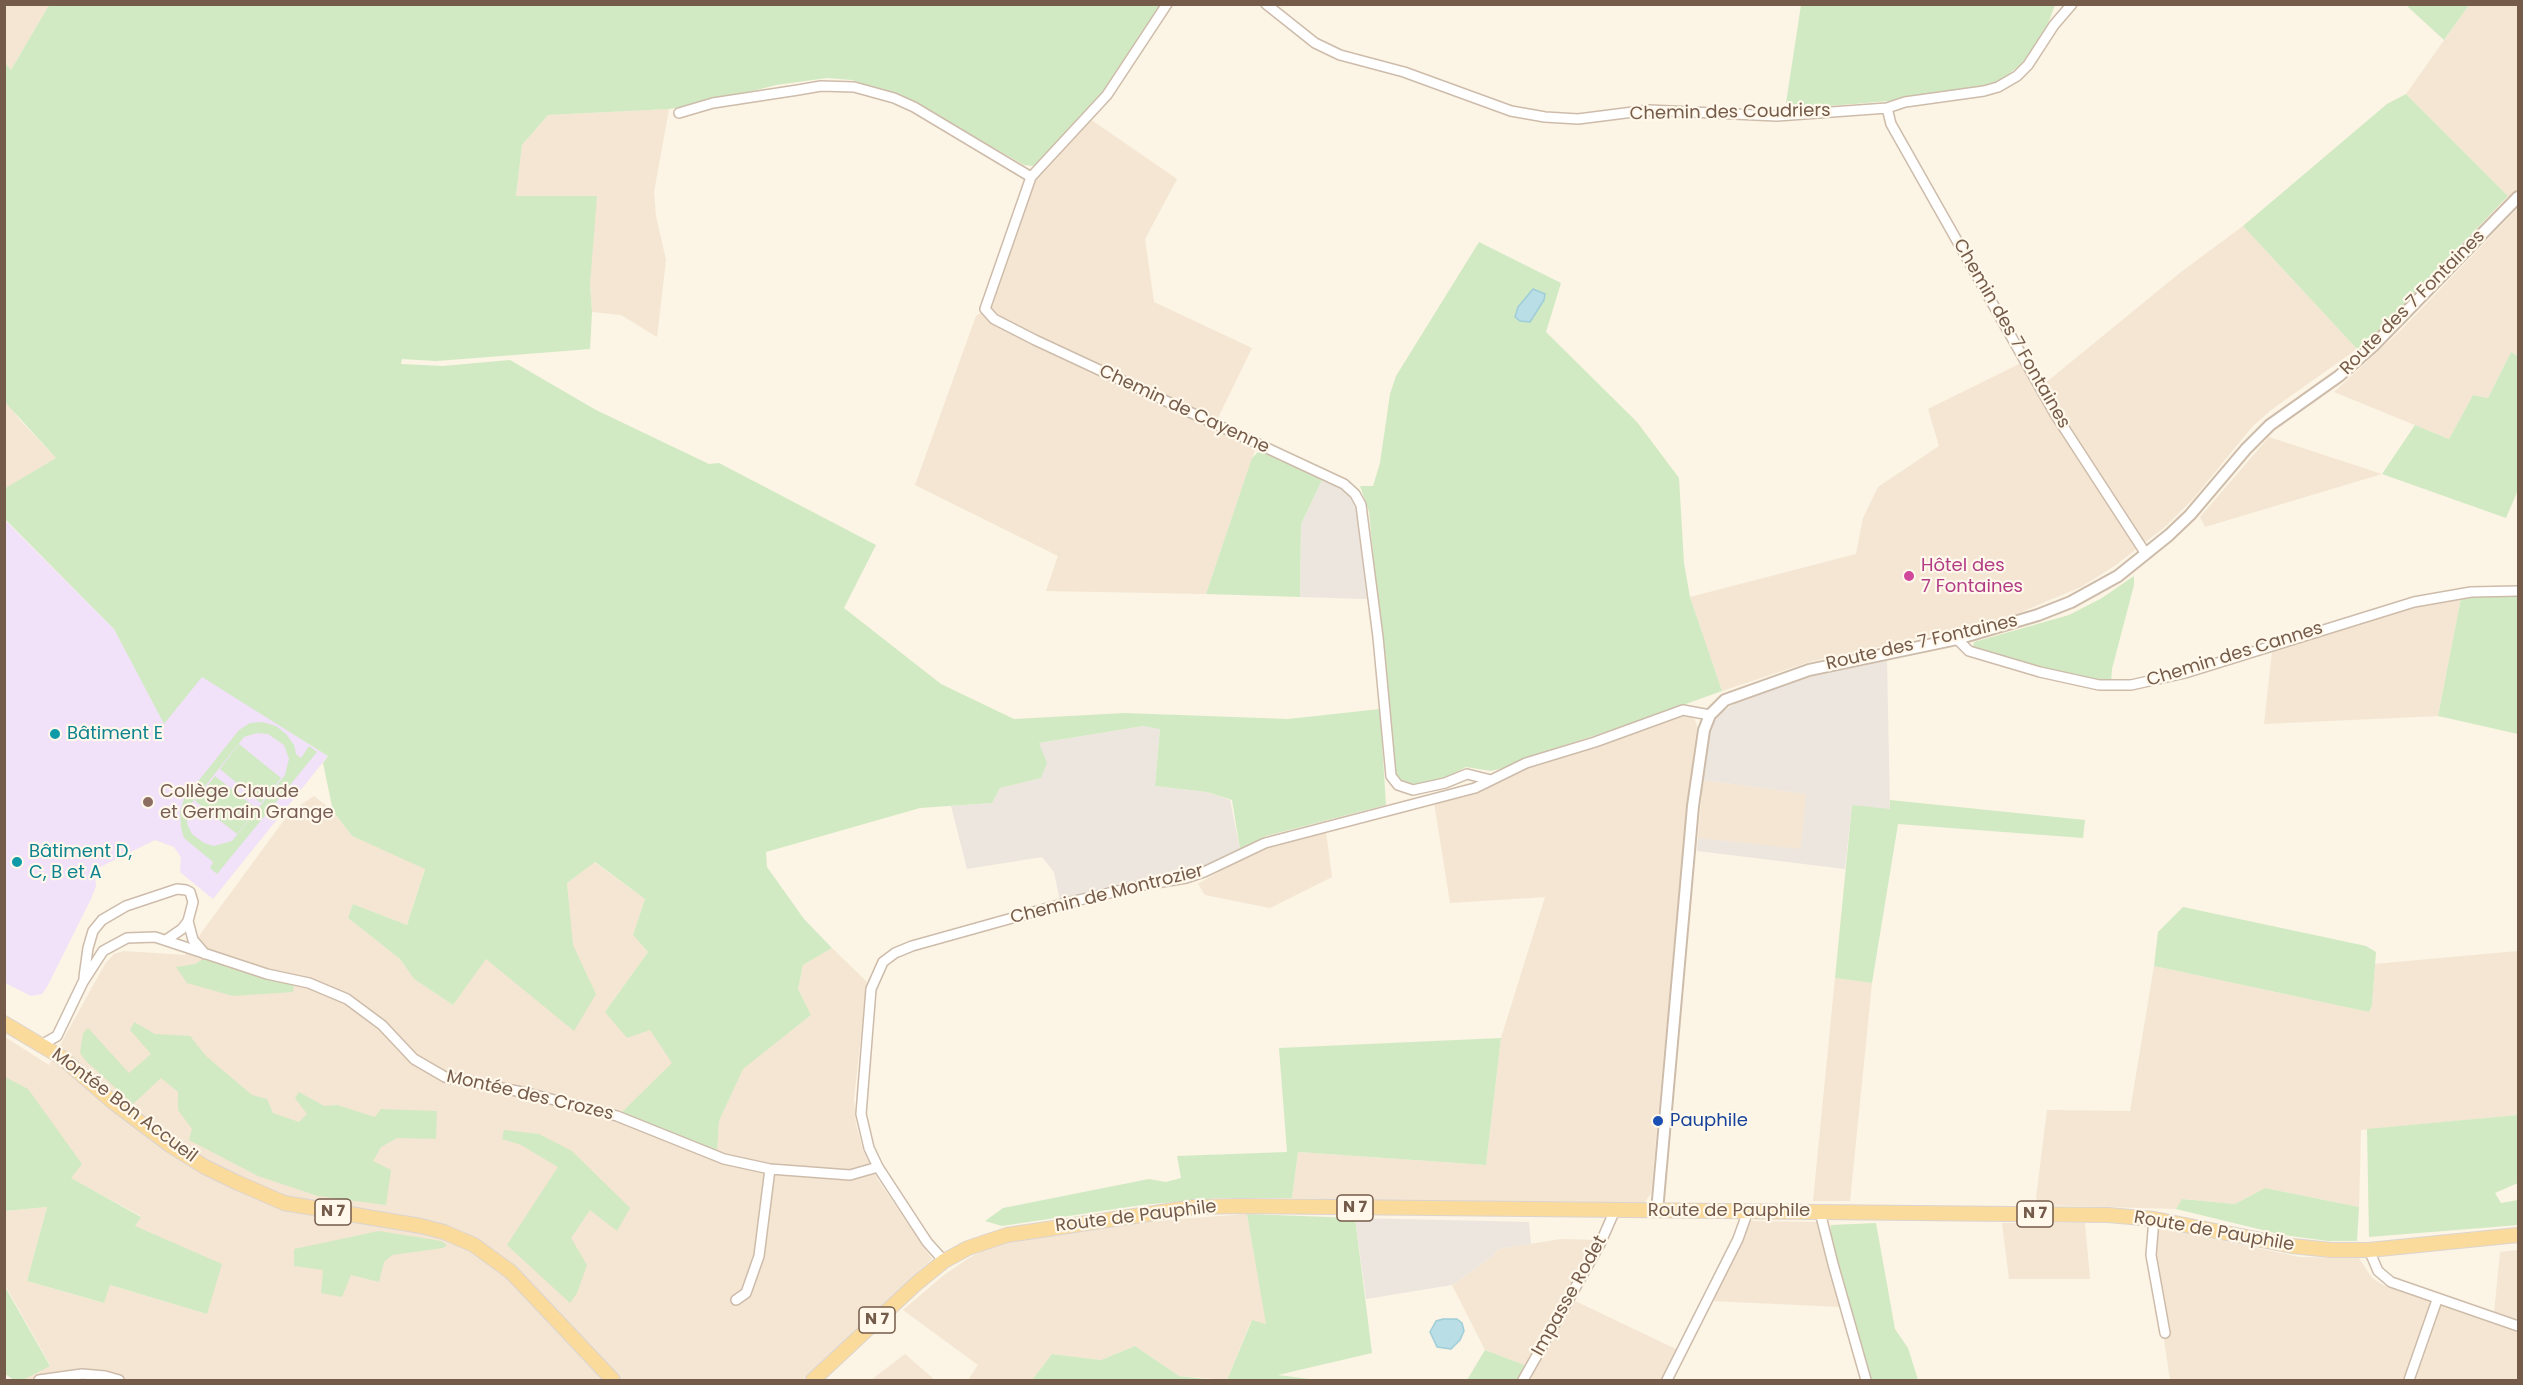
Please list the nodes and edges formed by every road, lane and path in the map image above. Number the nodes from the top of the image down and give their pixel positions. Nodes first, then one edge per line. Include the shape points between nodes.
1 (1167, 4) edge
2 (1266, 4) edge
3 (2072, 4) edge
4 (1887, 108) junction
5 (679, 113) dead end
6 (1032, 177) junction
7 (2517, 200) edge
8 (2146, 554) junction
9 (2518, 591) edge
10 (1957, 639) junction
11 (1710, 715) junction
12 (1491, 780) junction
13 (188, 921) junction
14 (166, 940) junction
15 (207, 955) junction
16 (83, 982) junction
17 (4, 1023) edge
18 (43, 1044) junction
19 (878, 1167) junction
20 (770, 1169) junction
21 (1615, 1210) junction
22 (1657, 1210) junction
23 (1748, 1211) junction
24 (1820, 1212) junction
25 (2154, 1219) junction
26 (2518, 1235) edge
27 (2369, 1250) junction
28 (944, 1262) junction
29 (736, 1300) dead end
30 (2437, 1300) junction
31 (2518, 1326) edge
32 (2165, 1333) dead end
33 (39, 1380) edge
34 (119, 1380) edge
35 (613, 1380) edge
36 (813, 1380) edge
37 (1523, 1380) edge
38 (1667, 1380) edge
39 (1866, 1380) edge
40 (2409, 1380) edge

1 - 6 street, Chemin de Cayenne via 1107,95
2 - 4 street, Chemin des Coudriers via 1329,51 1404,72 1530,116 1578,119 1650,110 1777,116
3 - 4 street, Chemin des Coudriers via 2028,65 2006,83 1984,91
4 - 8 street, Chemin des 7 Fontaines via 1891,124 2055,414
5 - 6 street via 713,103 798,90 854,87 914,107
6 - 12 street, Chemin de Cayenne via 985,309 994,319 1035,340 1344,484 1355,494 1361,505 1378,637 1391,776 1398,785 1413,790 1467,774
7 - 8 street, Route des 7 Fontaines via 2373,346 2258,436 2190,515
8 - 10 street, Route des 7 Fontaines via 2118,576 2071,602
9 - 10 street, Chemin des Cannes via 2471,592 2414,602 2185,673 2131,685 2099,685 2040,672 1969,651
10 - 11 street, Route des 7 Fontaines via 1809,670 1725,700
11 - 12 street, Chemin de Montrozier via 1683,710 1526,763
11 - 22 street via 1704,730 1692,815
12 - 19 street, Chemin de Montrozier via 1475,788 1265,843 1186,878 1066,903 895,953 883,962 876,975 868,1006 861,1114
13 - 14 street
13 - 15 street, Montée des Crozes via 193,939
13 - 16 street, Montée des Crozes via 192,897 181,889 126,906 102,920 93,931
14 - 15 street, Montée des Crozes
14 - 16 street, Montée des Crozes via 147,936 118,941 103,951
15 - 20 street, Montée des Crozes via 309,983 347,999 382,1025 414,1059 445,1077 617,1116 724,1159
16 - 18 street, Montée des Crozes via 62,1028
17 - 18 main road, Montée Bon Accueil / N 7
18 - 35 main road, Montée Bon Accueil / N 7 via 170,1145 236,1182 284,1203 421,1226 474,1245 511,1272
19 - 20 street, Montée des Crozes via 850,1175
19 - 28 street, Chemin de Montrozier
20 - 29 street via 759,1256 746,1293
21 - 22 main road, Route de Pauphile / N 7
21 - 28 main road, Route de Pauphile / N 7 via 1195,1207 1008,1235 968,1248
21 - 37 street, Impasse Rodet via 1600,1245
22 - 23 main road, Route de Pauphile / N 7
23 - 24 main road, Route de Pauphile / N 7
23 - 38 street via 1738,1239
24 - 25 main road, Route de Pauphile / N 7 via 2109,1215
24 - 39 street
25 - 27 main road, Route de Pauphile / N 7 via 2292,1246
25 - 32 street via 2151,1254
26 - 27 main road, Route de Pauphile / N 7
27 - 30 street via 2373,1264 2384,1278
28 - 36 main road, N 7
30 - 31 street
30 - 40 street
33 - 34 street via 82,1374

